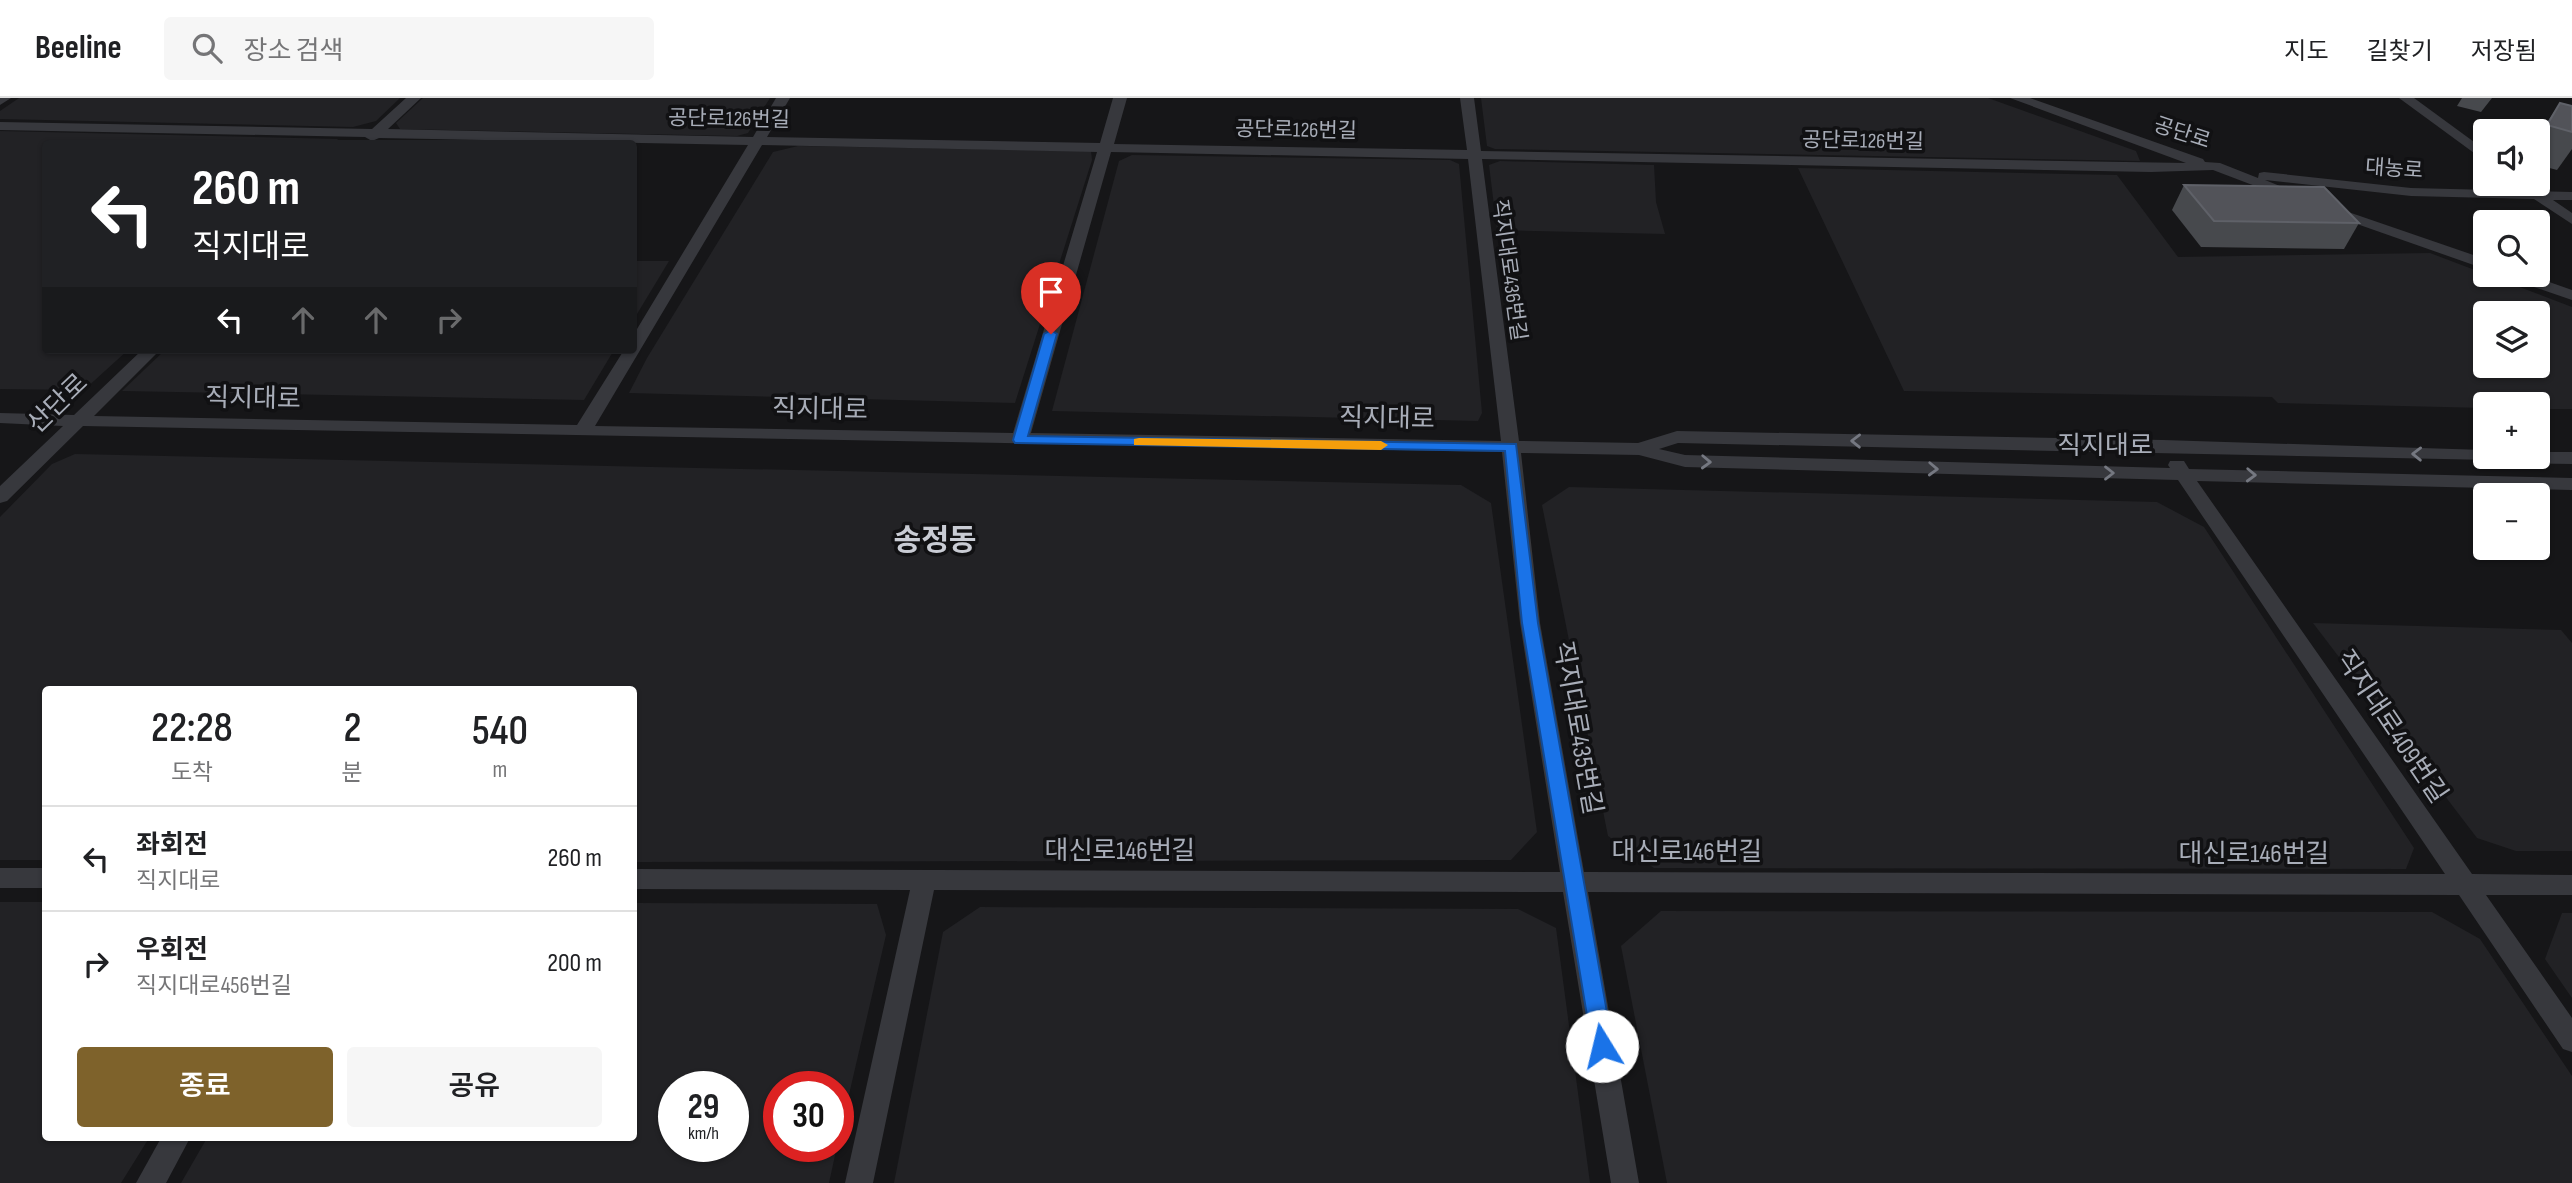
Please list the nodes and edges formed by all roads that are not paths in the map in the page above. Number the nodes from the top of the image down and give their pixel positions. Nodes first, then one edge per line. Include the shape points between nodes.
1 (414, 98) edge
2 (783, 98) edge
3 (1120, 98) edge
4 (1467, 98) edge
5 (2017, 98) edge
6 (2406, 98) edge
7 (0, 125) edge
8 (371, 139) edge
9 (758, 140) junction
10 (1105, 147) junction
11 (2473, 147) edge
12 (1473, 154) junction
13 (2215, 166) junction
14 (2359, 187) junction
15 (2473, 193) edge
16 (2539, 196) edge
17 (2550, 196) edge
18 (2572, 196) edge
19 (2358, 218) junction
20 (2572, 220) edge
21 (2473, 260) edge
22 (2549, 287) edge
23 (2572, 295) edge
24 (637, 341) edge
25 (148, 354) edge
26 (629, 354) edge
27 (0, 418) edge
28 (80, 419) junction
29 (583, 430) junction
30 (1020, 440) junction
31 (2164, 446) junction
32 (1511, 447) junction
33 (1639, 449) junction
34 (2473, 456) edge
35 (2550, 458) edge
36 (2572, 458) edge
37 (2182, 473) junction
38 (2572, 484) edge
39 (0, 496) edge
40 (0, 878) edge
41 (42, 878) edge
42 (637, 879) edge
43 (924, 880) junction
44 (1576, 882) junction
45 (2464, 884) junction
46 (2572, 885) edge
47 (2572, 1040) edge
48 (174, 1141) edge
49 (149, 1183) edge
50 (859, 1183) edge
51 (1625, 1183) edge

1 - 8 street
2 - 9 street
3 - 10 street
4 - 12 street, 직지대로436번길
5 - 13 street, 공단로
6 - 11 street
7 - 8 street, 공단로126번길
8 - 9 street, 공단로126번길
9 - 10 street, 공단로126번길
9 - 24 street
10 - 12 street, 공단로126번길
10 - 30 street
12 - 13 street, 공단로126번길
12 - 32 street, 직지대로436번길
13 - 14 street, 대농로
13 - 19 street
14 - 15 street, 대농로
14 - 19 street via 2334,192 2335,199
16 - 20 street
17 - 18 street, 대농로
19 - 21 street
22 - 23 street
25 - 28 street, 산단로
26 - 29 street
27 - 28 street, 직지대로
28 - 29 street, 직지대로
28 - 39 street, 산단로
29 - 30 street, 직지대로
30 - 32 street, 직지대로
31 -> 33 street, 직지대로 via 1676,437
34 -> 31 street, 직지대로
31 - 37 street, 직지대로409번길
32 - 33 street, 직지대로
32 - 44 street, 직지대로435번길 via 1530,623
33 -> 37 street, 직지대로 via 1685,461
35 - 36 street
37 -> 38 street, 직지대로
37 - 45 street, 직지대로409번길
40 - 41 street
42 - 43 street, 대신로146번길
43 - 44 street, 대신로146번길
43 - 50 street
44 - 45 street, 대신로146번길
44 - 51 street, 직지대로435번길
45 - 46 street, 대신로146번길
45 - 47 street, 직지대로409번길
48 - 49 street

